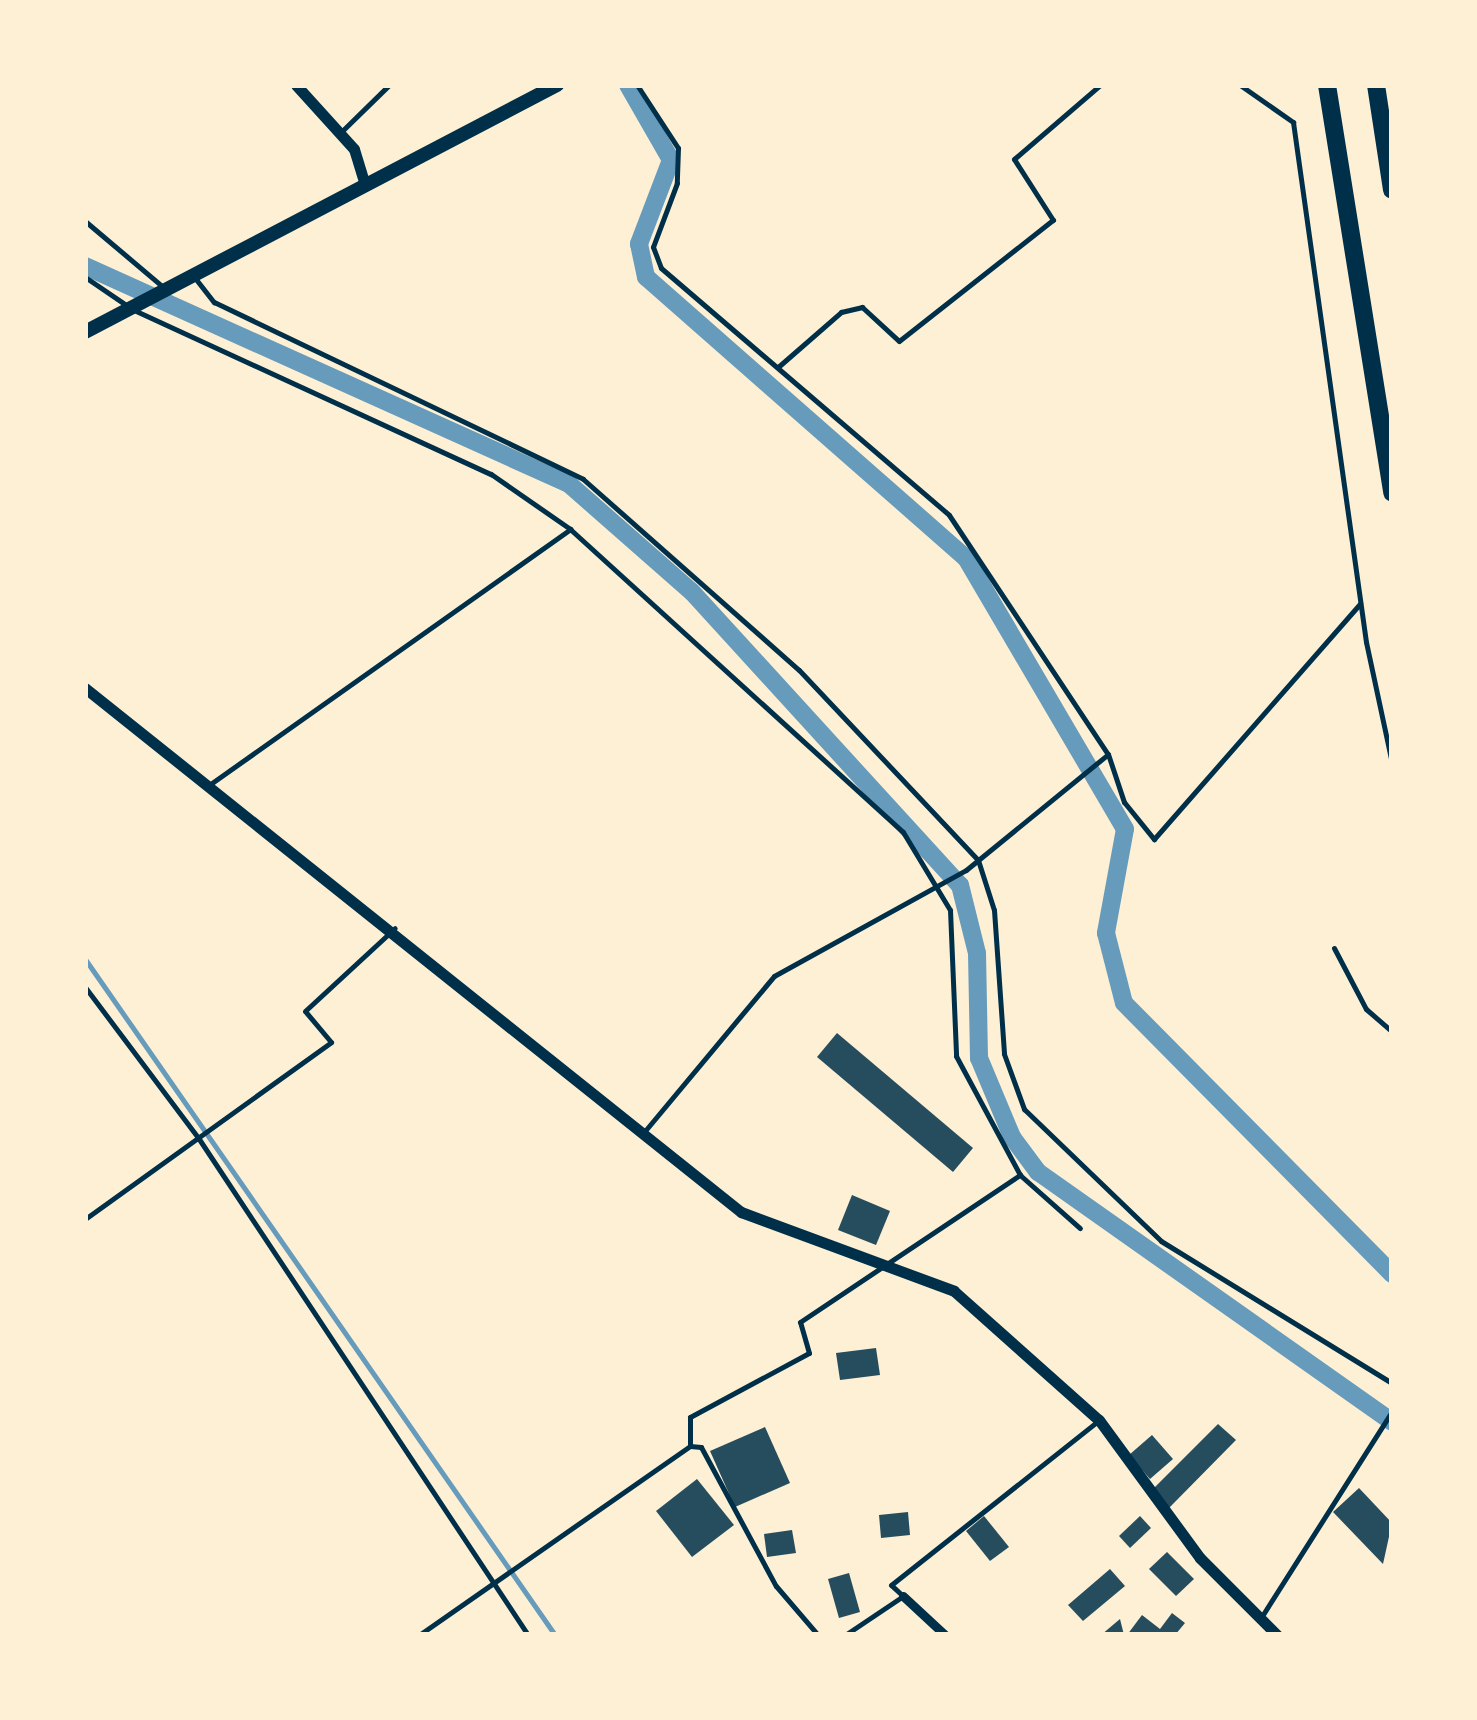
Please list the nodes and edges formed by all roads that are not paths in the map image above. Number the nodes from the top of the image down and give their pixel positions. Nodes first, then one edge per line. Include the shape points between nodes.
1 (296, 85) edge
2 (389, 85) edge
3 (557, 85) edge
4 (637, 85) edge
5 (1100, 85) edge
6 (1240, 85) edge
7 (1327, 85) edge
8 (1376, 85) edge
9 (340, 134) junction
10 (364, 182) junction
11 (1392, 190) edge
12 (85, 221) edge
13 (194, 276) junction
14 (85, 277) edge
15 (167, 290) junction
16 (132, 309) junction
17 (85, 332) edge
18 (777, 368) junction
19 (1392, 492) edge
20 (570, 528) junction
21 (1360, 604) junction
22 (85, 688) edge
23 (1108, 754) junction
24 (1392, 763) edge
25 (204, 789) junction
26 (978, 860) junction
27 (937, 884) junction
28 (395, 928) junction
29 (1334, 948) dead end
30 (85, 987) edge
31 (1392, 1032) edge
32 (644, 1132) junction
33 (198, 1139) junction
34 (1020, 1175) junction
35 (85, 1219) edge
36 (1080, 1228) dead end
37 (888, 1266) junction
38 (1392, 1382) edge
39 (1392, 1412) edge
40 (1099, 1420) junction
41 (690, 1446) junction
42 (492, 1585) junction
43 (903, 1596) junction
44 (1260, 1619) junction
45 (419, 1635) edge
46 (528, 1635) edge
47 (818, 1635) edge
48 (844, 1635) edge
49 (945, 1635) edge
50 (1276, 1635) edge

1 - 9 street
2 - 9 lane
3 - 10 main road
4 - 18 lane via 678,148 677,182 653,247 661,268
5 - 18 lane via 1014,159 1053,220 899,341 862,307 841,312
6 - 21 lane via 1293,122
7 - 19 highway
8 - 11 highway
9 - 10 street
10 - 13 main road
12 - 15 lane
13 - 15 main road
13 - 26 lane via 214,302 584,479 799,670
14 - 16 lane
15 - 16 main road
16 - 17 main road
16 - 20 lane via 490,474
18 - 23 lane via 968,536
20 - 25 lane
20 - 27 lane via 903,832
21 - 23 lane via 1154,839 1124,802
21 - 24 lane
22 - 25 street
23 - 26 lane
25 - 28 street
26 - 27 lane
26 - 38 lane via 994,910 1004,1054 1024,1110 1161,1241
27 - 32 lane via 774,976
27 - 34 lane via 957,953 956,1056
28 - 32 street
28 - 33 lane via 304,1010 332,1042
29 - 31 lane via 1366,1009
30 - 33 lane
32 - 37 street via 753,1219
33 - 35 lane
33 - 42 lane
34 - 36 lane
34 - 37 lane
37 - 40 street via 954,1291
37 - 41 lane via 800,1322 808,1354 792,1367 690,1417
39 - 44 lane
40 - 43 lane via 891,1585
40 - 44 street via 1200,1558
41 - 42 lane
41 - 47 lane via 701,1446 776,1586
42 - 45 lane
42 - 46 lane
43 - 48 lane
43 - 49 street
44 - 50 street

